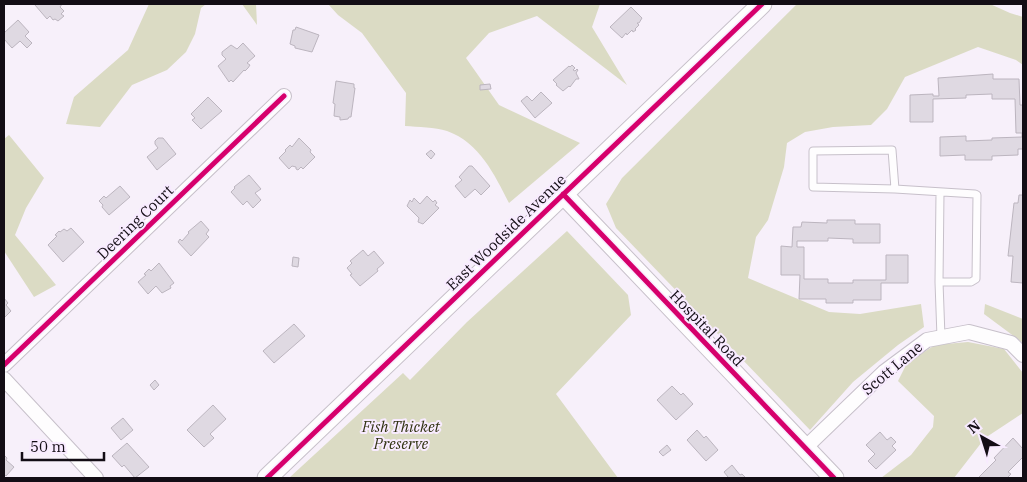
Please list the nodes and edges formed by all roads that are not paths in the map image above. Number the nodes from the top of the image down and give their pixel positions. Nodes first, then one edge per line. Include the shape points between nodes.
1 (762, 4) edge
2 (284, 96) dead end
3 (895, 189) junction
4 (940, 193) junction
5 (562, 194) junction
6 (939, 282) junction
7 (941, 337) junction
8 (1023, 355) edge
9 (4, 365) edge
10 (4, 379) edge
11 (805, 448) junction
12 (96, 478) edge
13 (267, 478) edge
14 (834, 478) edge

1 - 5 main road, East Woodside Avenue
2 - 9 street, Deering Court
3 - 3 lane via 812,188 813,151 892,150
3 - 4 lane
4 - 6 lane
4 - 6 lane via 975,194 978,197 976,279 971,282
5 - 11 main road, Hospital Road
5 - 13 main road, East Woodside Avenue
6 - 7 lane
7 - 8 street, Scott Lane via 969,332 1011,344
7 - 11 street, Scott Lane via 927,340 884,372
10 - 12 street
11 - 14 main road, Hospital Road

